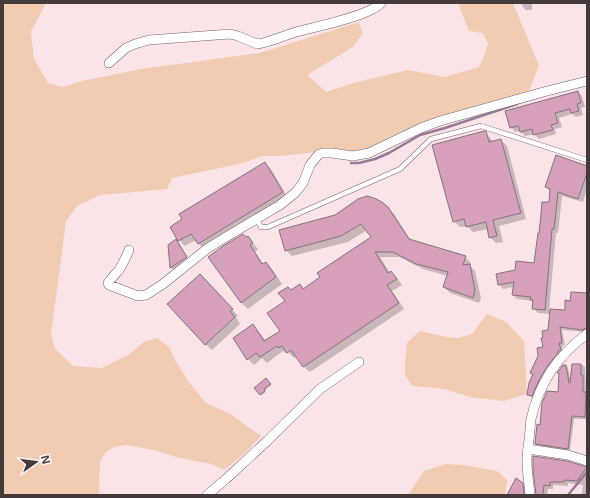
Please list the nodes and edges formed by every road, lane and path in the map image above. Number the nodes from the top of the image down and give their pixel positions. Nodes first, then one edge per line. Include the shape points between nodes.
1 (381, 3) edge
2 (109, 63) dead end
3 (587, 81) edge
4 (587, 160) edge
5 (256, 219) junction
6 (129, 250) dead end
7 (587, 334) edge
8 (359, 362) dead end
9 (528, 449) junction
10 (587, 461) edge
11 (207, 495) edge
12 (530, 495) edge

1 - 2 street via 360,15 257,44 230,34 149,40 126,48
3 - 5 street via 440,121 370,153 353,156 319,154 310,164 295,193
4 - 5 lane via 481,126 431,139 400,169 268,227 261,227
5 - 6 street via 208,248 146,295 138,296 108,283
7 - 9 street via 564,353 542,387 531,420
8 - 11 street via 320,389
9 - 10 street via 568,455
9 - 12 street

